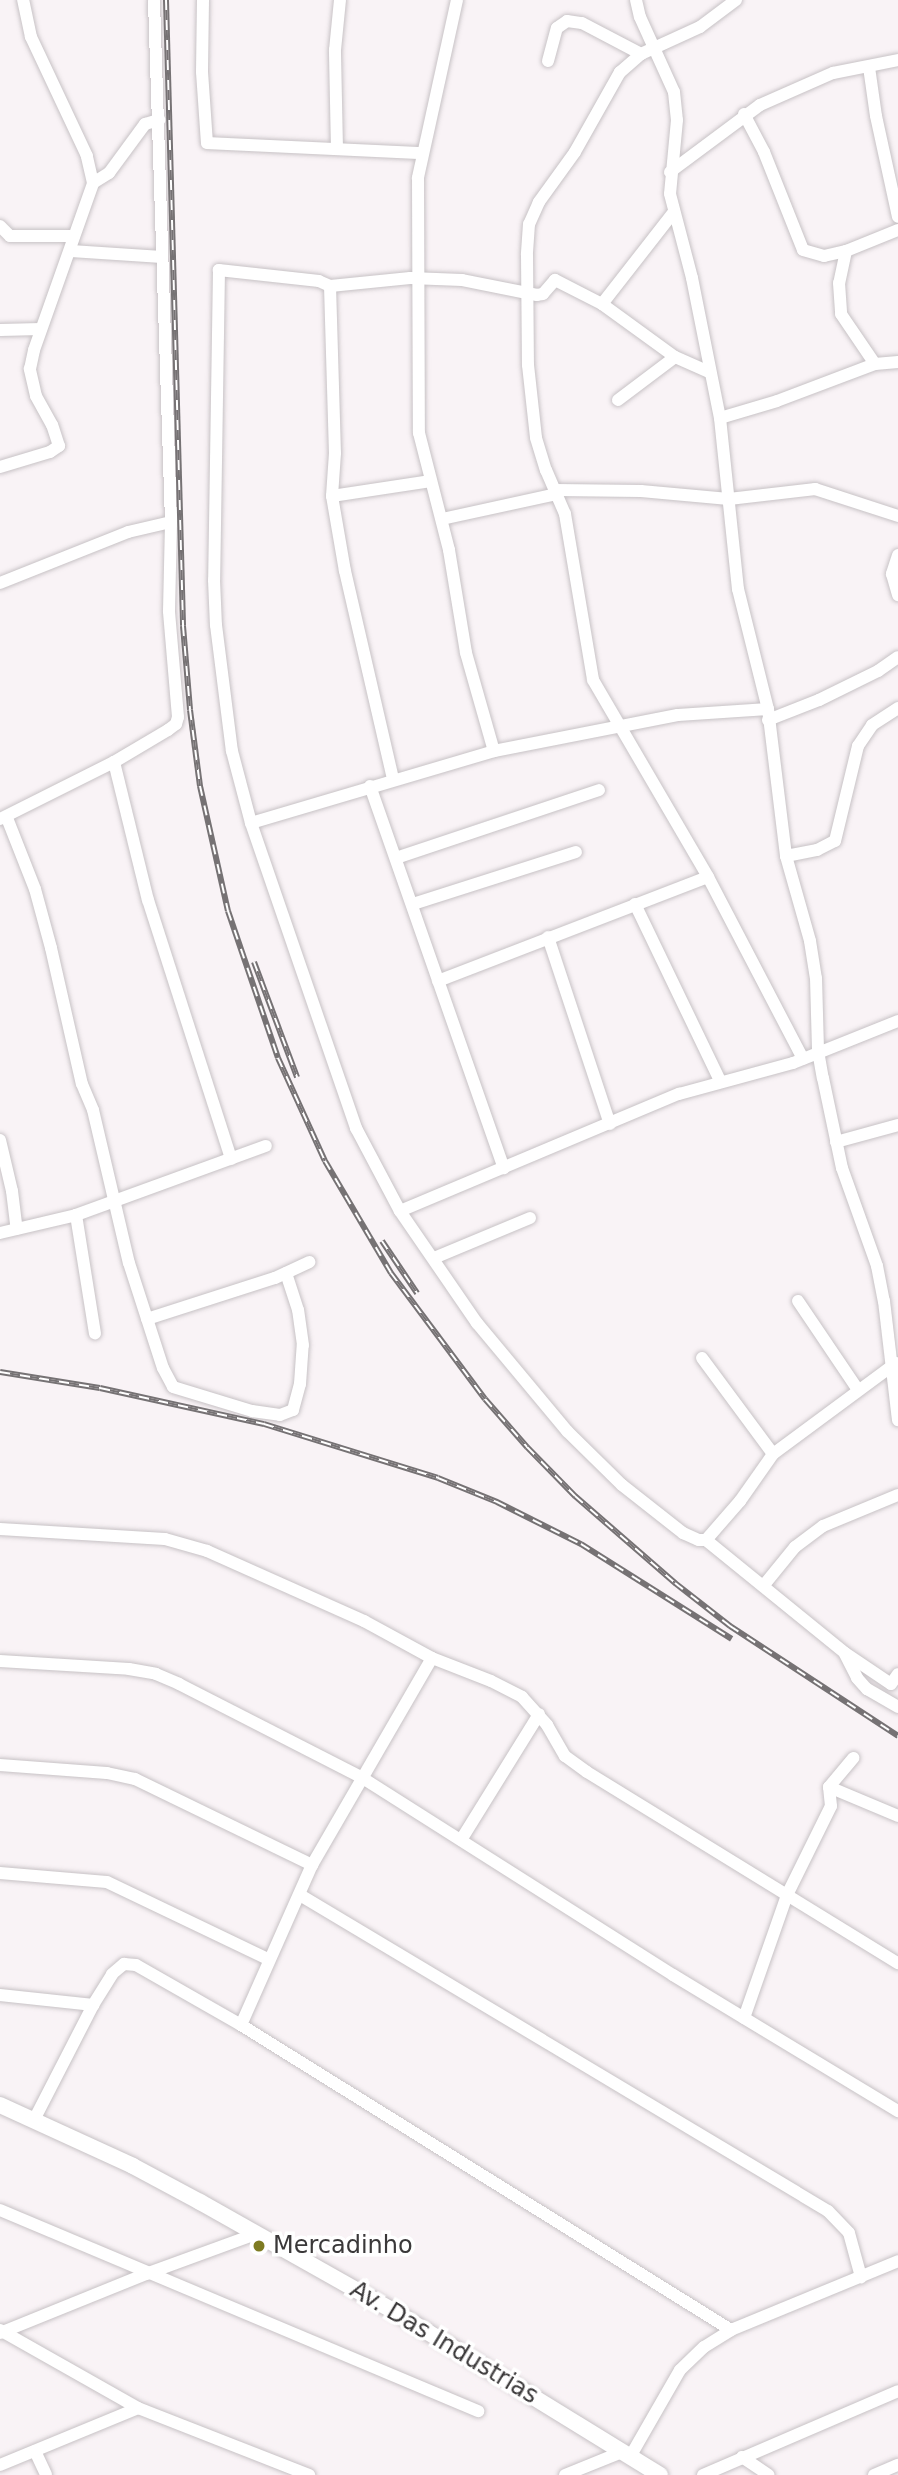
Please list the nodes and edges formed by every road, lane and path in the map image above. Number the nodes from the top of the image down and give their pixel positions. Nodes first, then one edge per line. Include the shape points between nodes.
1 (23, 0) edge
2 (154, 0) edge
3 (203, 0) edge
4 (340, 0) edge
5 (457, 0) edge
6 (636, 0) edge
7 (736, 0) edge
8 (654, 49) junction
9 (641, 54) junction
10 (898, 60) edge
11 (548, 61) dead end
12 (869, 67) junction
13 (744, 114) junction
14 (159, 120) junction
15 (337, 149) junction
16 (423, 153) junction
17 (670, 172) junction
18 (93, 183) junction
19 (674, 212) junction
20 (898, 217) edge
21 (0, 226) edge
22 (898, 230) edge
23 (74, 236) junction
24 (71, 251) junction
25 (846, 251) junction
26 (162, 257) junction
27 (417, 278) junction
28 (330, 286) junction
29 (528, 293) junction
30 (602, 304) junction
31 (41, 329) junction
32 (0, 330) edge
33 (676, 357) junction
34 (898, 362) edge
35 (875, 364) junction
36 (709, 372) junction
37 (618, 400) dead end
38 (720, 418) junction
39 (0, 467) edge
40 (431, 481) junction
41 (556, 492) junction
42 (332, 496) junction
43 (729, 499) junction
44 (898, 516) edge
45 (442, 519) junction
46 (171, 522) junction
47 (898, 555) edge
48 (0, 583) edge
49 (898, 595) edge
50 (898, 657) edge
51 (898, 708) edge
52 (768, 715) junction
53 (619, 727) junction
54 (494, 751) junction
55 (114, 762) junction
56 (393, 779) junction
57 (370, 786) junction
58 (599, 790) dead end
59 (4, 818) edge
60 (251, 823) junction
61 (576, 852) dead end
62 (786, 856) junction
63 (396, 858) junction
64 (708, 877) junction
65 (413, 904) junction
66 (635, 904) junction
67 (548, 937) junction
68 (438, 981) junction
69 (898, 1021) edge
70 (818, 1051) junction
71 (803, 1059) junction
72 (720, 1081) junction
73 (610, 1124) junction
74 (898, 1125) edge
75 (0, 1140) edge
76 (836, 1142) junction
77 (266, 1146) dead end
78 (231, 1159) junction
79 (504, 1168) junction
80 (114, 1201) junction
81 (400, 1211) junction
82 (76, 1215) junction
83 (530, 1218) dead end
84 (17, 1229) junction
85 (0, 1233) edge
86 (434, 1258) junction
87 (309, 1262) dead end
88 (286, 1273) junction
89 (798, 1301) dead end
90 (147, 1319) junction
91 (95, 1333) dead end
92 (702, 1358) dead end
93 (894, 1364) edge
94 (858, 1390) junction
95 (898, 1420) edge
96 (773, 1454) junction
97 (898, 1495) edge
98 (0, 1529) edge
99 (706, 1540) junction
100 (764, 1585) junction
101 (845, 1653) junction
102 (432, 1658) junction
103 (0, 1661) edge
104 (896, 1682) edge
105 (898, 1707) edge
106 (538, 1714) junction
107 (853, 1758) dead end
108 (0, 1766) edge
109 (361, 1777) junction
110 (829, 1787) junction
111 (898, 1816) edge
112 (461, 1840) junction
113 (312, 1865) junction
114 (0, 1873) edge
115 (300, 1895) junction
116 (787, 1895) junction
117 (268, 1959) junction
118 (898, 1963) edge
119 (0, 1995) edge
120 (93, 2005) junction
121 (744, 2018) junction
122 (241, 2025) junction
123 (0, 2105) edge
124 (898, 2111) edge
125 (34, 2120) junction
126 (0, 2210) edge
127 (256, 2234) junction
128 (898, 2261) edge
129 (146, 2274) junction
130 (861, 2277) junction
131 (731, 2330) junction
132 (1, 2331) edge
133 (898, 2391) edge
134 (138, 2408) junction
135 (478, 2410) dead end
136 (36, 2451) junction
137 (626, 2455) junction
138 (742, 2457) junction
139 (0, 2465) edge
140 (898, 2465) edge
141 (46, 2475) edge
142 (309, 2475) edge
143 (565, 2475) edge
144 (660, 2475) edge
145 (703, 2475) edge
146 (769, 2475) edge
147 (874, 2475) edge

1 - 18 street via 31,37 87,156
2 - 14 street
3 - 15 street via 207,143
4 - 15 street via 335,50
5 - 16 street
6 - 8 street
7 - 8 street via 700,27
8 - 9 street
8 - 17 street via 674,92 677,120
9 - 11 street via 582,23 567,21 557,28
9 - 29 street via 608,89 575,152 533,213
10 - 12 street
12 - 13 street via 833,73
12 - 20 street
13 - 17 street
13 - 25 street via 803,250 824,256
14 - 18 street via 145,124 109,173
14 - 26 street
15 - 16 street
16 - 27 street via 418,178
17 - 19 street
18 - 23 street
19 - 30 street
19 - 36 street
21 - 23 street via 10,236
22 - 25 street
23 - 24 street
24 - 26 street
24 - 31 street
25 - 35 street via 839,283 841,314
26 - 46 street
27 - 28 street
27 - 29 street via 480,282
27 - 40 street via 419,433
28 - 42 street
28 - 60 street via 319,281 217,273 216,625 232,751
29 - 30 street via 541,295 555,280
29 - 41 street via 531,404 545,470
30 - 33 street
31 - 32 street
31 - 39 street via 30,369 31,384 59,446
33 - 36 street
33 - 37 street
34 - 35 street
35 - 38 street
36 - 38 street
38 - 43 street
40 - 42 street
40 - 45 street
41 - 43 street via 641,491
41 - 45 street
41 - 53 street via 571,538 593,680
42 - 56 street
43 - 44 street via 815,489
43 - 52 street via 738,589
45 - 54 street via 466,653
46 - 48 street via 128,532
46 - 55 street via 169,611 178,717 176,724
47 - 49 street via 892,574
50 - 52 street via 830,695
51 - 62 street via 872,725 858,746 835,841
52 - 53 street via 678,715
52 - 62 street
53 - 54 street
53 - 64 street
54 - 56 street
55 - 59 street
55 - 78 street via 148,900
56 - 57 street
57 - 60 street
57 - 63 street
58 - 63 street
59 - 80 street via 35,889
60 - 81 street via 356,1128
61 - 65 street
62 - 70 street via 810,941
63 - 65 street
64 - 66 street
64 - 71 street
65 - 68 street
66 - 67 street
66 - 72 street
67 - 68 street
67 - 73 street
68 - 79 street
69 - 70 street
70 - 71 street
70 - 76 street
71 - 72 street
72 - 73 street
73 - 79 street
74 - 76 street
75 - 84 street
76 - 93 street via 877,1265
77 - 78 street
78 - 80 street
79 - 81 street
80 - 82 street
80 - 90 street
81 - 86 street
82 - 84 street
82 - 91 street
83 - 86 street
84 - 85 street
86 - 99 street via 477,1323 567,1432 672,1525
87 - 88 street
88 - 90 street
88 - 90 street via 303,1345 296,1405 285,1415 173,1387
89 - 94 street
92 - 96 street
93 - 94 street
93 - 95 street
94 - 96 street
96 - 99 street
97 - 100 street via 823,1526 795,1547
98 - 102 street via 165,1539 207,1551 363,1621
99 - 100 street
100 - 101 street
101 - 104 street
101 - 105 street via 867,1689
102 - 106 street via 522,1698
102 - 109 street
103 - 109 street via 156,1674
106 - 112 street
106 - 116 street via 565,1756 587,1772
107 - 110 street
108 - 113 street via 135,1779
109 - 112 street
109 - 113 street
110 - 111 street
110 - 116 street via 831,1806
112 - 121 street
113 - 115 street
114 - 117 street via 107,1882
115 - 117 street
115 - 130 street via 828,2211 849,2233
116 - 118 street
116 - 121 street
117 - 122 street
119 - 120 street
120 - 122 street via 113,1974 124,1964 136,1965
120 - 125 street
121 - 124 street
122 - 131 street
123 - 125 main road, Av. Das Industrias
125 - 127 main road, Av. Das Industrias via 133,2166
126 - 129 street
127 - 129 street
127 - 137 main road, Av. Das Industrias via 395,2312
128 - 130 street
129 - 132 street
129 - 135 street
130 - 131 street
131 - 137 street via 680,2370
132 - 134 street
133 - 138 street
134 - 136 street
134 - 142 street
136 - 139 street
136 - 141 street
137 - 143 street
137 - 144 main road, Av. Das Industrias
138 - 145 street
138 - 146 street
140 - 147 street

